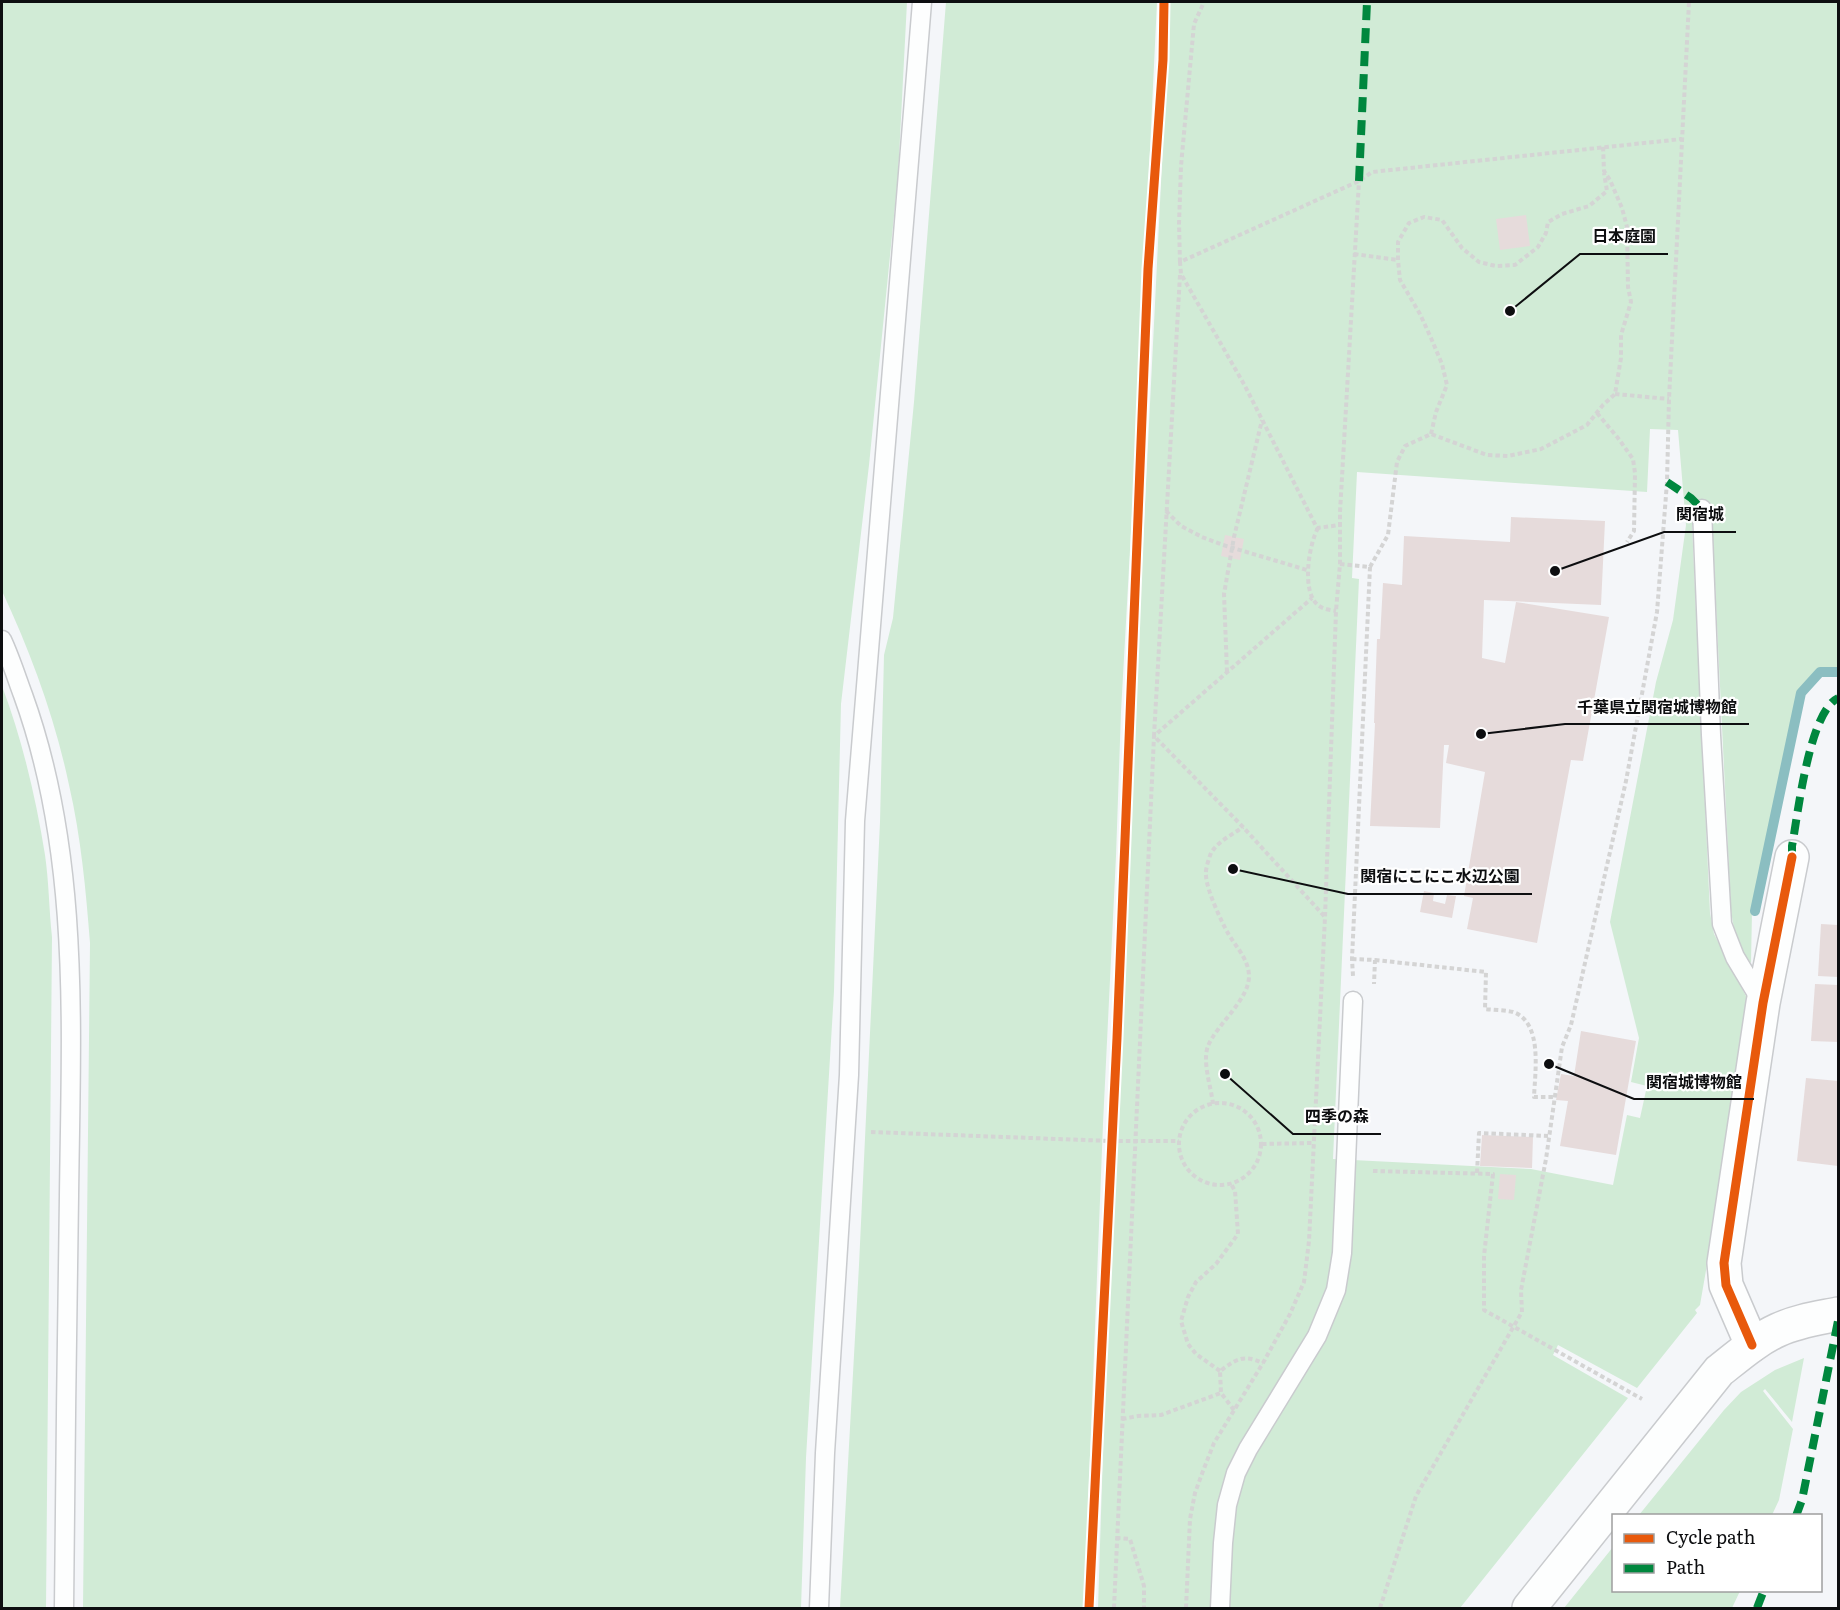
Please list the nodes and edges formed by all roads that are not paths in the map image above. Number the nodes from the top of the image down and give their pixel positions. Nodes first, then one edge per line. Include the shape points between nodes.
1 (922, 2) edge
2 (1702, 509) dead end
3 (2, 640) edge
4 (1792, 857) dead end
5 (1353, 1001) road end
6 (1763, 1003) junction
7 (1839, 1314) edge
8 (1752, 1345) junction
9 (64, 1608) edge
10 (819, 1608) edge
11 (1220, 1608) edge
12 (1529, 1608) edge

1 - 10 lane via 855,821 849,1075
2 - 6 lane via 1722,924 1735,957
3 - 9 lane via 35,728 52,794 63,865 70,955
4 - 6 street
5 - 11 lane via 1342,1253 1336,1290 1317,1336 1236,1473 1227,1505
6 - 8 street via 1724,1263 1726,1285
7 - 8 street via 1779,1329
8 - 12 street via 1719,1371

